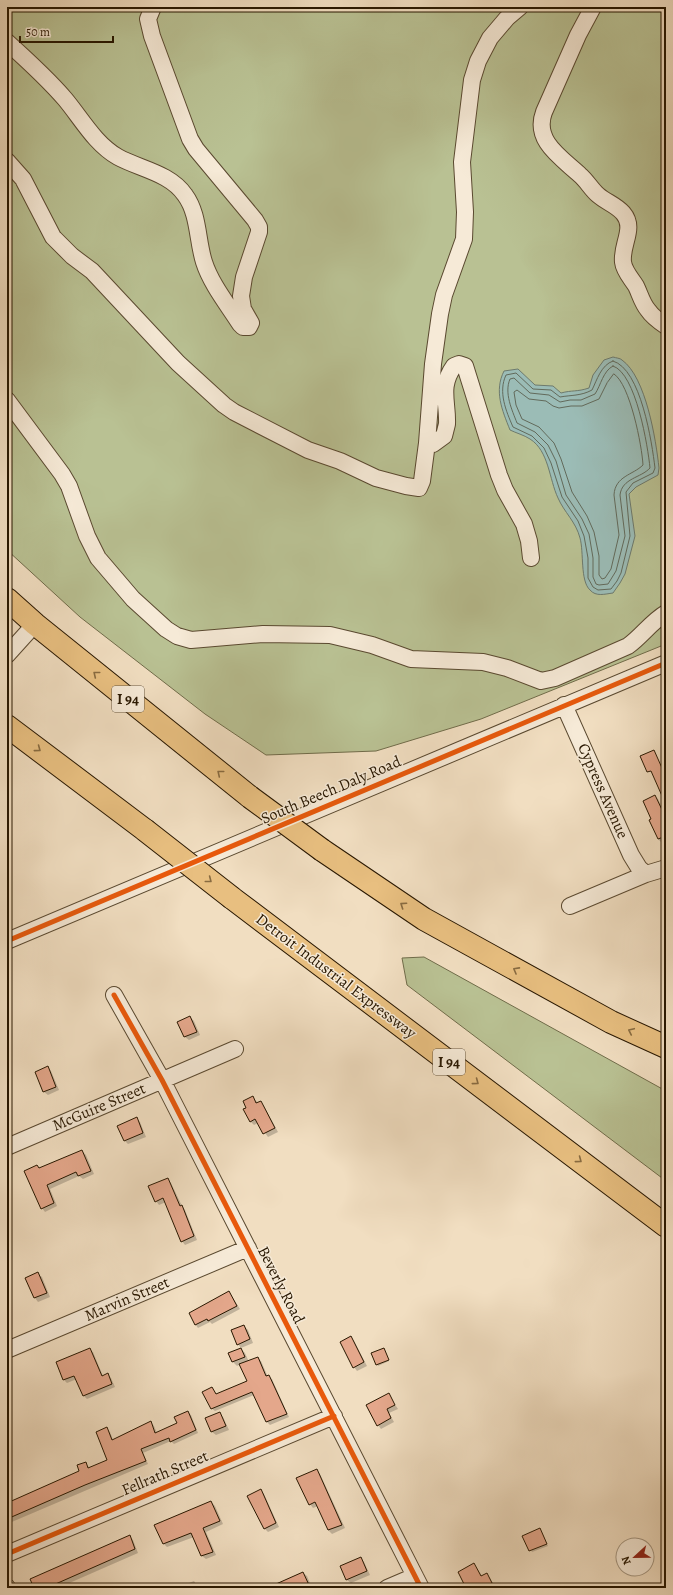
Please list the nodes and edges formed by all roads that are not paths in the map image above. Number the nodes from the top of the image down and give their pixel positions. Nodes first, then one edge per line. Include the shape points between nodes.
1 (152, 7) edge
2 (520, 7) edge
3 (593, 7) edge
4 (7, 42) edge
5 (7, 161) edge
6 (666, 326) edge
7 (7, 400) edge
8 (427, 444) junction
9 (531, 558) dead end
10 (7, 599) edge
11 (666, 613) edge
12 (35, 624) junction
13 (7, 655) edge
14 (666, 663) edge
15 (564, 705) junction
16 (7, 726) edge
17 (666, 868) edge
18 (646, 874) junction
19 (570, 906) dead end
20 (7, 941) edge
21 (114, 995) dead end
22 (666, 1047) edge
23 (235, 1050) dead end
24 (162, 1080) junction
25 (7, 1147) edge
26 (666, 1226) edge
27 (248, 1248) junction
28 (7, 1350) edge
29 (334, 1416) junction
30 (7, 1554) edge
31 (418, 1582) edge
32 (386, 1588) edge

1 - 4 street via 148,19 152,36 190,139 259,227 241,296 249,327 240,324 206,268 194,217 185,195 156,173 109,151 43,74
2 - 8 street via 490,38 472,80 462,162 466,212 464,239 440,314
3 - 6 street via 544,112 541,120 542,130 554,151 597,195 616,207 627,218 629,229 623,256 624,268 647,310
5 - 8 street via 23,179 59,244 92,272 178,363 234,412 308,450 340,461 376,478 406,486 419,488
7 - 11 street via 69,486 98,558 133,599 176,636 191,640 263,634 330,635 372,645 410,659 495,664 541,681 555,678 628,646
8 - 9 street via 433,444 444,436 447,424 447,379 454,366 465,366 503,485 524,524
10 - 12 highway, I 94
12 - 13 street
22 -> 12 highway, I 94, bridge via 611,1022 424,919 322,850 250,797
14 - 15 street, South Beech Daly Road
15 - 18 street, Cypress Avenue via 631,855
15 - 20 street, South Beech Daly Road
16 -> 26 highway, Detroit Industrial Expressway / I 94, bridge
17 - 18 street
18 - 19 street
21 - 24 street, Beverly Road
23 - 24 street, McGuire Street
24 - 25 street, McGuire Street
24 - 27 street, Beverly Road
27 - 28 street, Marvin Street
27 - 29 street, Beverly Road
29 - 30 street, Fellrath Street
29 - 31 street, Beverly Road
31 - 32 street

